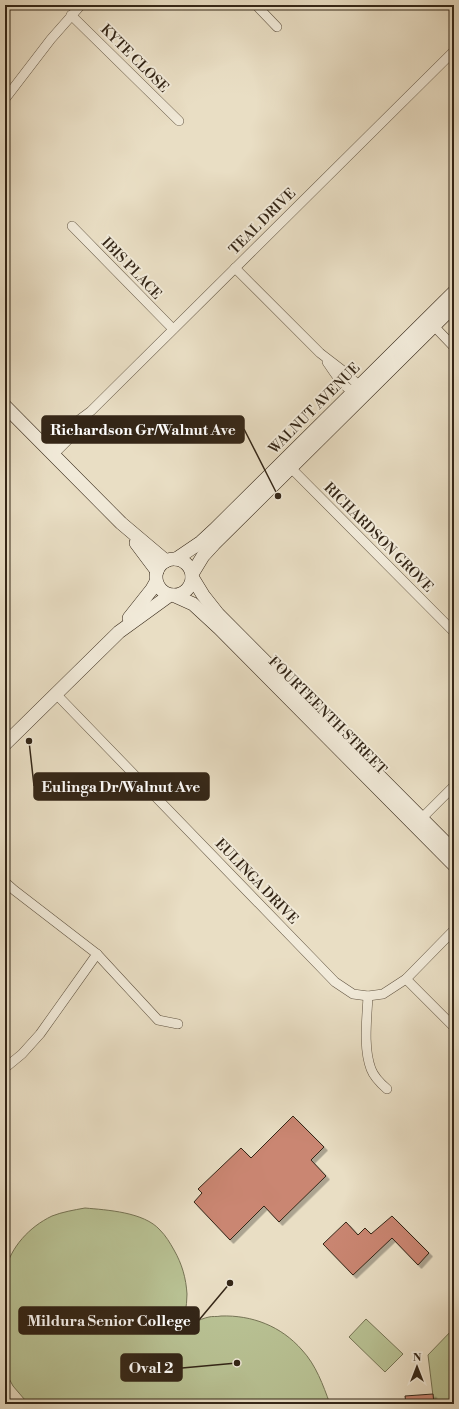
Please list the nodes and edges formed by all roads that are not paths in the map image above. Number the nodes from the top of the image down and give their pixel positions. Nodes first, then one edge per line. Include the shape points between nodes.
1 (81, 5) edge
2 (256, 5) edge
3 (71, 15) junction
4 (277, 27) dead end
5 (454, 51) edge
6 (5, 99) edge
7 (179, 121) dead end
8 (72, 226) dead end
9 (235, 268) junction
10 (454, 292) edge
11 (454, 306) edge
12 (430, 323) junction
13 (173, 329) junction
14 (454, 347) edge
15 (358, 392) junction
16 (5, 406) edge
17 (50, 452) junction
18 (287, 464) junction
19 (121, 523) junction
20 (171, 560) junction
21 (156, 576) junction
22 (192, 576) junction
23 (172, 595) junction
24 (118, 632) junction
25 (454, 632) edge
26 (56, 694) junction
27 (5, 744) edge
28 (454, 786) edge
29 (422, 818) junction
30 (454, 851) edge
31 (454, 865) edge
32 (5, 882) edge
33 (454, 930) edge
34 (97, 954) junction
35 (406, 979) junction
36 (368, 996) junction
37 (178, 1024) dead end
38 (452, 1025) dead end
39 (5, 1068) edge
40 (387, 1089) dead end

1 - 3 street
2 - 4 street
3 - 6 street
3 - 7 street, KYTE CLOSE
5 - 9 street, TEAL DRIVE
8 - 13 street, IBIS PLACE
9 - 13 street, TEAL DRIVE
9 - 15 street via 320,353 339,379
10 - 12 street, WALNUT AVENUE
11 - 12 street, WALNUT AVENUE
12 - 14 street
12 - 15 street, WALNUT AVENUE
13 - 17 street, TEAL DRIVE via 91,411 64,431
15 - 18 street, WALNUT AVENUE
16 - 17 street
17 - 19 street
18 - 20 street, WALNUT AVENUE via 201,542
18 - 22 street, WALNUT AVENUE via 203,556
18 - 25 street, RICHARDSON GROVE
19 - 20 street
19 - 21 street
20 - 21 street via 162,563
20 - 22 street via 181,560
21 - 23 street via 161,590
21 - 24 street via 152,589
22 - 23 street via 191,583 184,592
22 - 29 street, FOURTEENTH STREET via 218,614
23 - 24 street
23 - 31 street, FOURTEENTH STREET via 193,604 219,628
24 - 26 street
26 - 27 street
26 - 36 street, EULINGA DRIVE via 335,982 353,994
28 - 29 street
29 - 30 street, FOURTEENTH STREET
32 - 34 street
33 - 35 street, EULINGA DRIVE
34 - 37 street via 158,1020
34 - 39 street via 40,1034
35 - 36 street, EULINGA DRIVE via 383,994
35 - 38 street
36 - 40 street via 368,1056 376,1079

